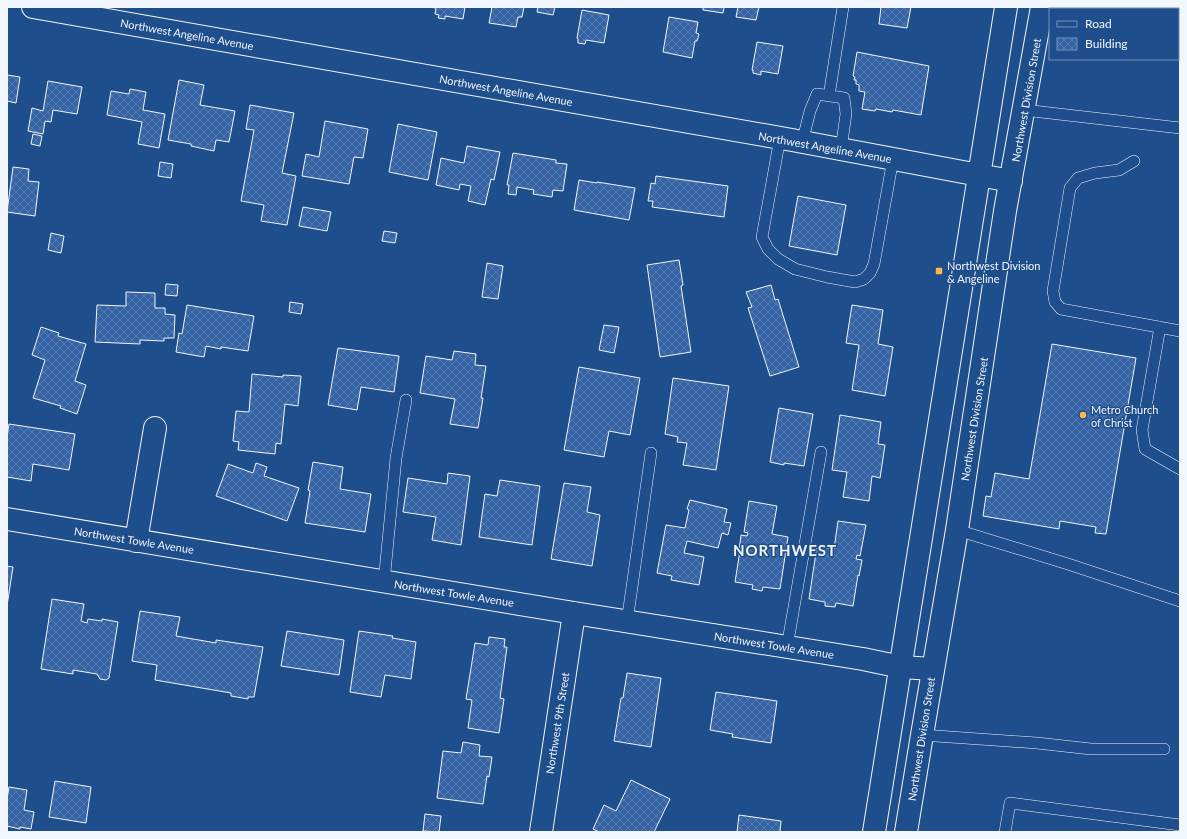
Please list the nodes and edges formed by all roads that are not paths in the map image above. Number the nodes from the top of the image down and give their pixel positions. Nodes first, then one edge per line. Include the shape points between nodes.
1 (33, 7) edge
2 (843, 7) edge
3 (1006, 7) edge
4 (1042, 7) edge
5 (829, 96) junction
6 (1024, 110) junction
7 (1180, 128) edge
8 (780, 138) junction
9 (802, 143) junction
10 (841, 149) junction
11 (893, 159) junction
12 (1134, 161) dead end
13 (980, 175) junction
14 (1011, 181) junction
15 (1160, 327) junction
16 (1180, 331) edge
17 (406, 400) dead end
18 (155, 428) dead end
19 (821, 452) dead end
20 (651, 453) dead end
21 (1180, 470) edge
22 (7, 519) edge
23 (957, 530) junction
24 (136, 541) junction
25 (384, 582) junction
26 (1180, 601) edge
27 (574, 613) junction
28 (627, 622) junction
29 (787, 647) junction
30 (900, 667) junction
31 (933, 669) junction
32 (922, 735) junction
33 (1164, 749) dead end
34 (1180, 825) edge
35 (1162, 827) edge
36 (540, 832) edge
37 (874, 832) edge
38 (906, 832) edge
39 (1005, 832) edge

1 - 8 street, Northwest Angeline Avenue
2 - 5 lane
3 - 13 street
4 - 6 street, Northwest Division Street
5 - 9 lane via 817,94 810,110
5 - 10 lane via 844,98 846,114
6 - 7 lane
6 - 14 street, Northwest Division Street
8 - 9 street, Northwest Angeline Avenue
8 - 11 lane via 762,237 768,249 778,259 795,269 827,277 855,282 870,274
9 - 10 street, Northwest Angeline Avenue
10 - 11 street, Northwest Angeline Avenue
11 - 13 street, Northwest Angeline Avenue
12 - 15 lane via 1119,170 1078,178 1070,188 1054,290 1055,302 1061,309
13 - 14 street, Northwest Angeline Avenue
13 - 30 street
14 - 23 street, Northwest Division Street
15 - 16 lane
15 - 21 lane via 1142,430 1146,449
17 - 25 lane via 396,458
18 - 24 street
19 - 29 lane
20 - 28 lane
22 - 24 street, Northwest Towle Avenue
23 - 26 lane
23 - 31 street, Northwest Division Street
24 - 25 street, Northwest Towle Avenue
25 - 27 street, Northwest Towle Avenue
27 - 28 street, Northwest Towle Avenue
27 - 36 street, Northwest 9th Street
28 - 29 street, Northwest Towle Avenue
29 - 30 street, Northwest Towle Avenue
30 - 31 street, Northwest Towle Avenue
30 - 37 street
31 - 32 street, Northwest Division Street
32 - 33 lane via 1091,749
32 - 38 street, Northwest Division Street
34 - 35 lane
35 - 39 lane via 1010,803

